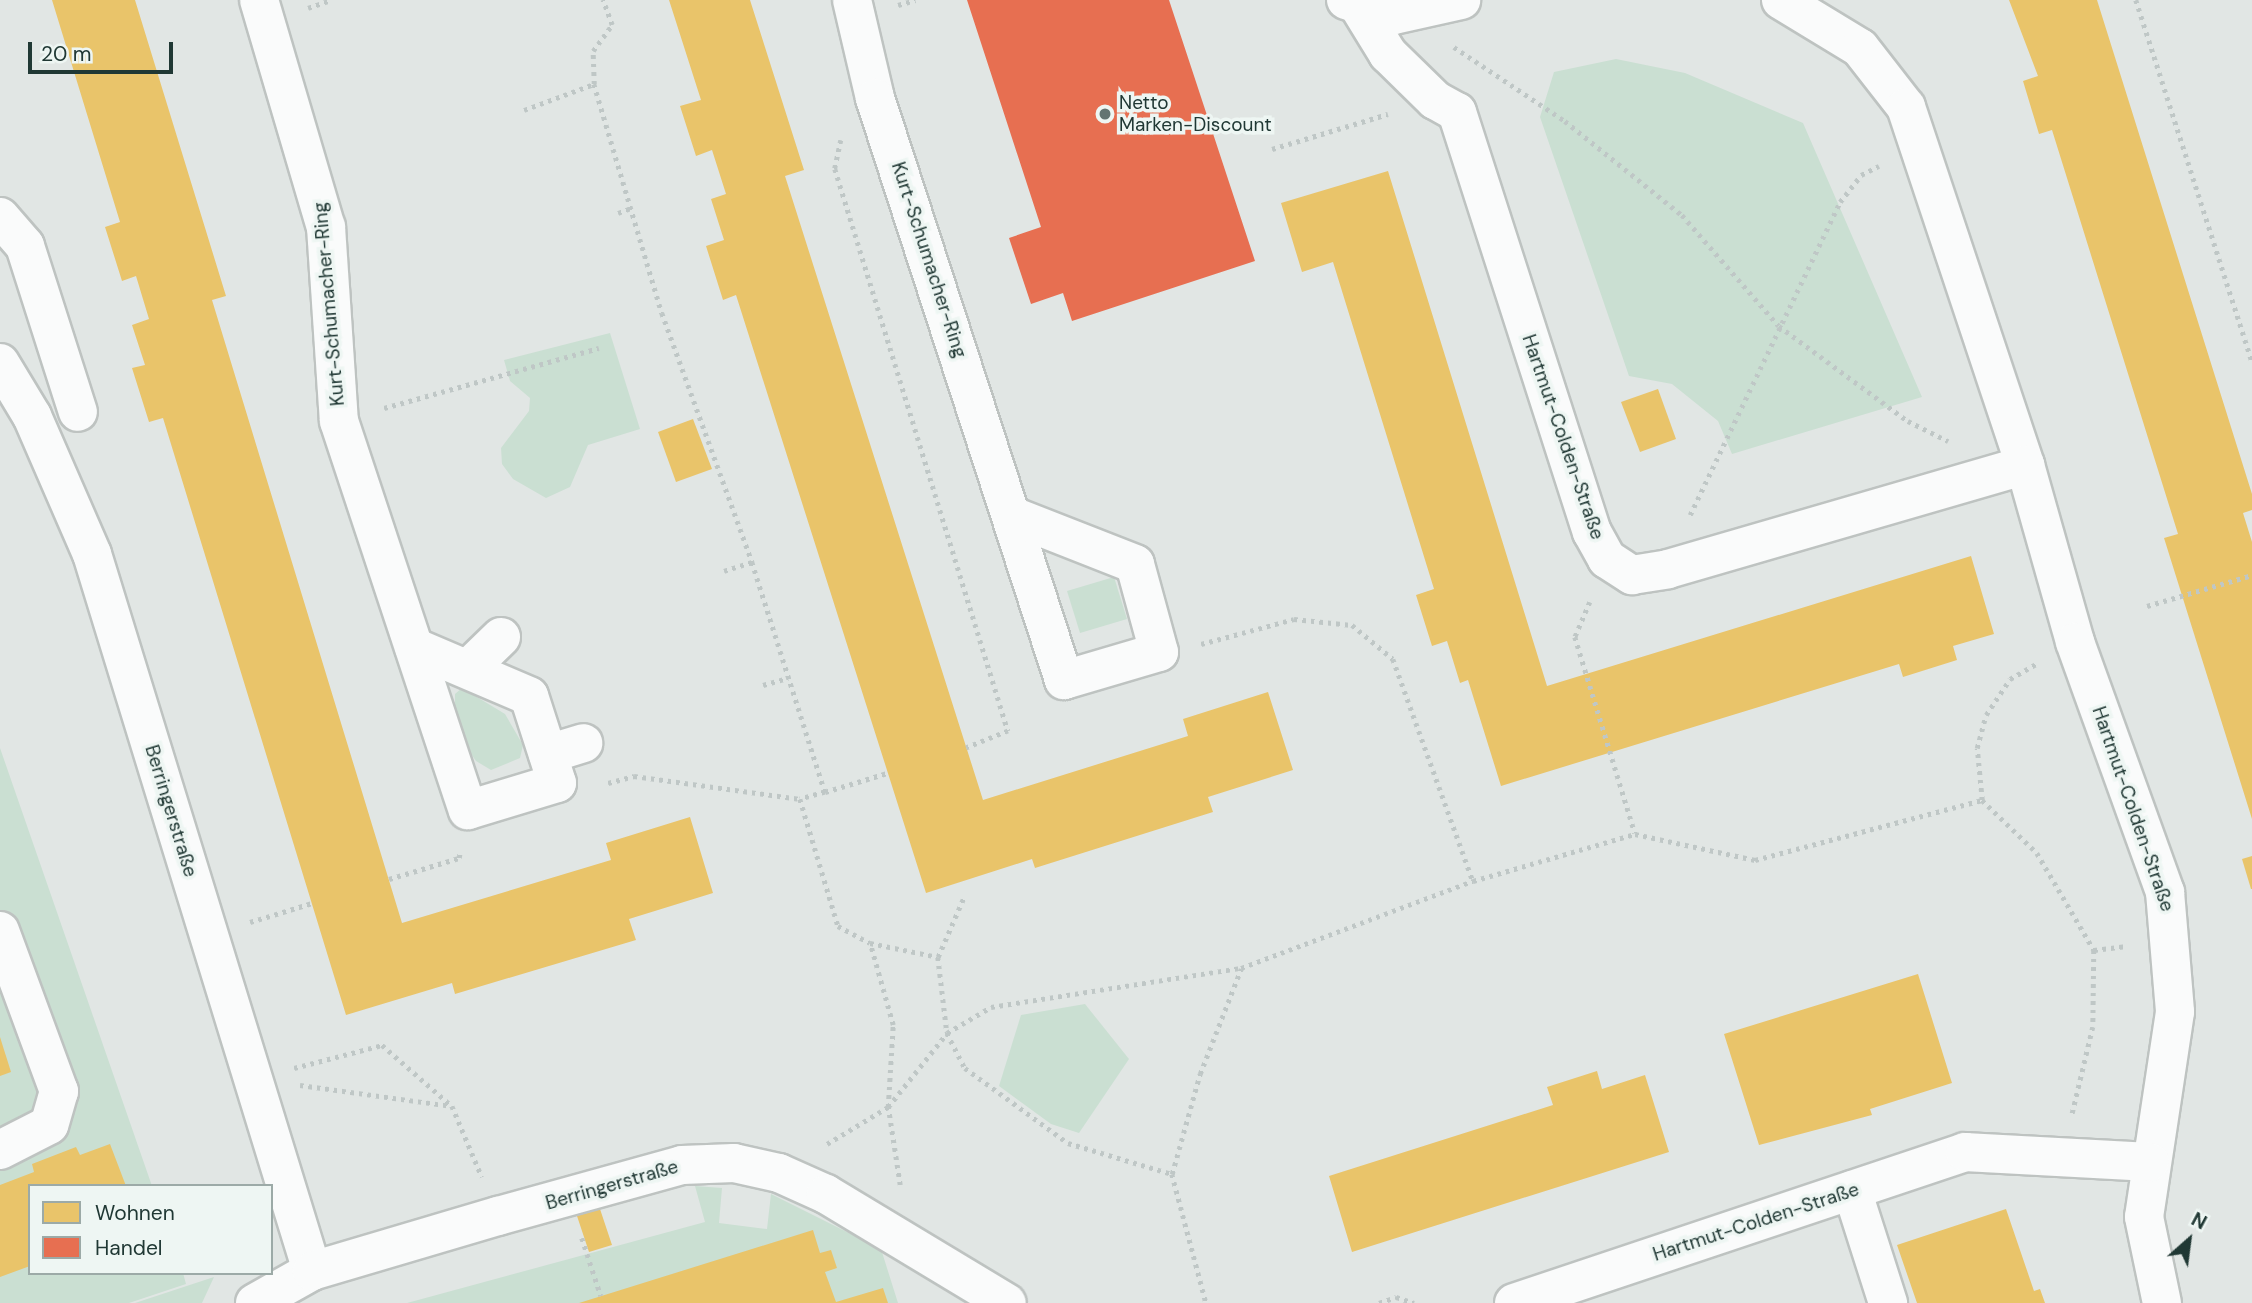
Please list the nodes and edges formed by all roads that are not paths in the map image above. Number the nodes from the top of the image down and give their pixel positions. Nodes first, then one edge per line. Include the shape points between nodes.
1 (260, 0) edge
2 (852, 0) edge
3 (1461, 0) edge
4 (1781, 0) edge
5 (1354, 5) edge
6 (0, 216) edge
7 (0, 363) edge
8 (78, 412) dead end
9 (2016, 468) junction
10 (1014, 517) junction
11 (501, 637) dead end
12 (414, 647) junction
13 (468, 669) junction
14 (0, 931) edge
15 (0, 1150) edge
16 (2150, 1162) junction
17 (1852, 1189) junction
18 (922, 1254) junction
19 (312, 1271) junction
20 (1603, 1287) edge
21 (255, 1303) edge
22 (945, 1303) edge
23 (1007, 1303) edge
24 (1514, 1303) edge
25 (1888, 1303) edge
26 (2162, 1303) edge

1 - 12 street, Kurt-Schumacher-Ring via 326,227 339,421
2 - 10 street, Kurt-Schumacher-Ring via 875,98
3 - 5 street, Hartmut-Colden-Straße via 1394,15
4 - 9 street, Hartmut-Colden-Straße via 1832,27 1885,73 1920,145
5 - 9 street, Hartmut-Colden-Straße via 1388,54 1435,100 1457,112 1591,533 1607,559 1632,575 1668,569
6 - 8 street via 25,246
7 - 19 street, Berringerstraße via 32,416 92,554
9 - 16 street, Hartmut-Colden-Straße via 2172,924 2175,1012
10 - 10 street, Kurt-Schumacher-Ring via 1064,680 1159,652 1135,564
11 - 13 street
12 - 13 street
12 - 13 street, Kurt-Schumacher-Ring via 468,810 563,760 530,696
14 - 15 street via 59,1091 49,1125
16 - 17 street, Hartmut-Colden-Straße via 1965,1152
16 - 26 street, Hartmut-Colden-Straße via 2144,1217
17 - 20 street, Hartmut-Colden-Straße
17 - 25 street
18 - 19 street, Berringerstraße via 779,1172 734,1163 682,1165
18 - 22 street
18 - 23 street, Berringerstraße
19 - 21 street, Berringerstraße
20 - 24 street, Hartmut-Colden-Straße

